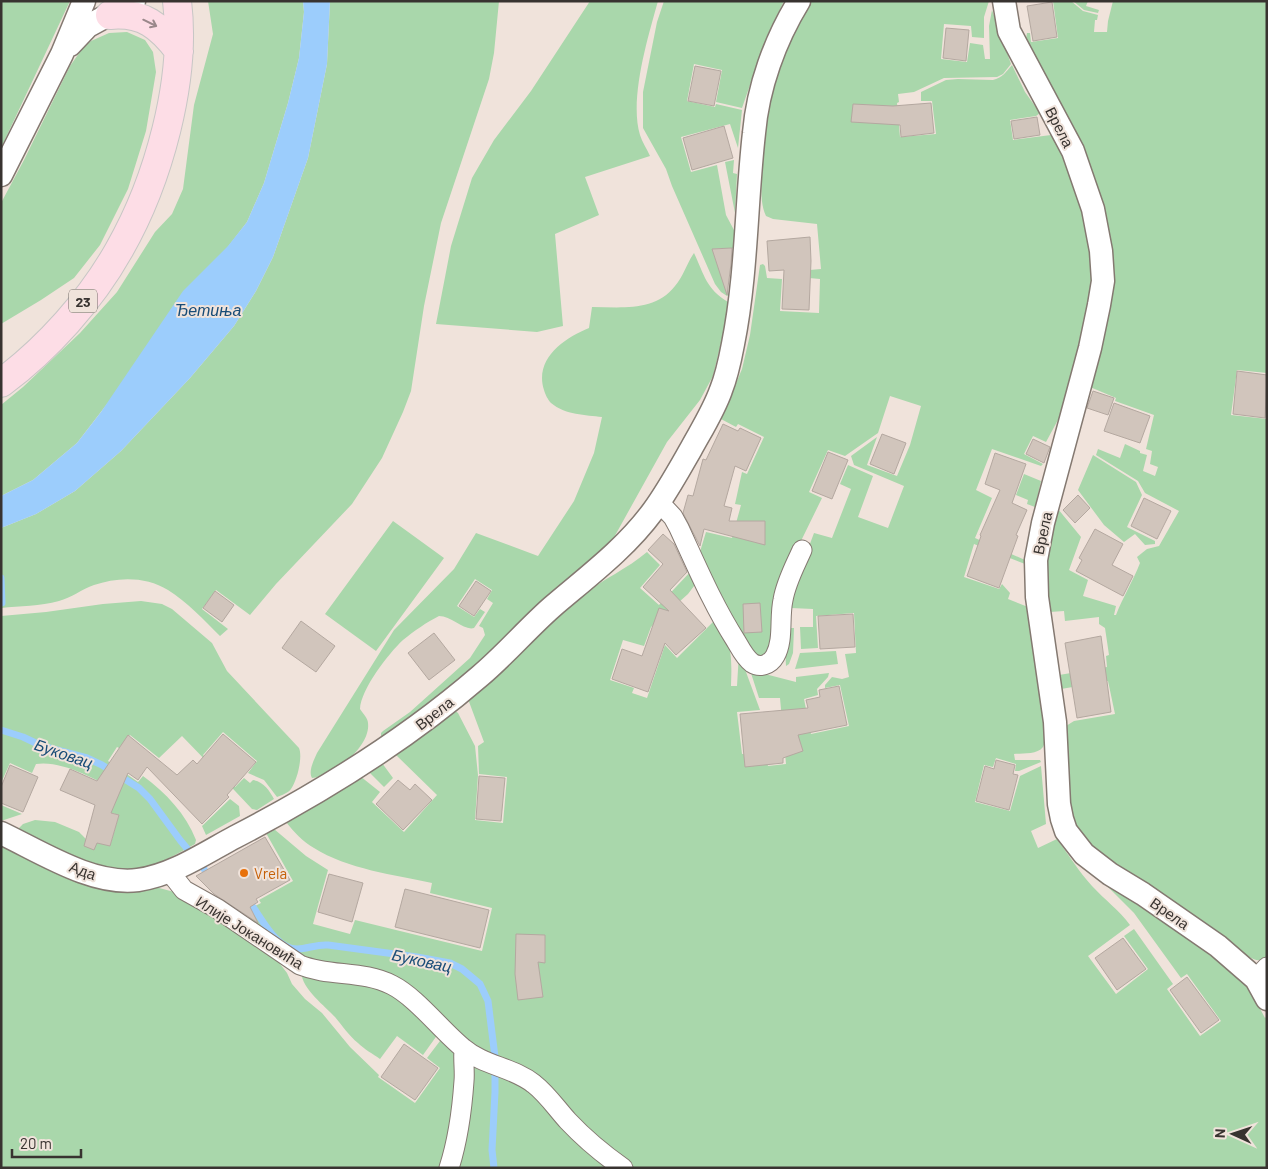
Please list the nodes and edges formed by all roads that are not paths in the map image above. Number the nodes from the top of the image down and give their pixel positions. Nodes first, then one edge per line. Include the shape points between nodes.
1 (84, 1) edge
2 (134, 1) edge
3 (176, 1) edge
4 (799, 1) edge
5 (1004, 1) edge
6 (110, 15) junction
7 (179, 51) junction
8 (62, 54) junction
9 (1, 176) edge
10 (1, 383) edge
11 (659, 502) junction
12 (802, 550) dead end
13 (1, 833) edge
14 (175, 868) junction
15 (1261, 973) edge
16 (1267, 999) edge
17 (464, 1050) junction
18 (449, 1168) edge
19 (623, 1168) edge

1 - 8 street
2 - 6 street
3 - 7 main road, 23
4 - 11 street, Врела via 777,45 763,85 756,121 740,312 728,368 711,413
5 - 15 street, Врела via 1009,31 1073,151 1093,209 1101,251 1103,281 1100,305 1036,560 1037,597 1055,722 1062,819 1066,831 1084,854
6 -> 7 main road via 129,14 153,24
6 - 8 street via 88,26
7 - 10 main road, 23 via 162,148 119,250 92,291 43,348
8 - 9 street
11 - 12 street via 679,528 719,614 749,660 757,665 770,662 777,652 783,599
11 - 14 street, Врела via 606,561 532,625 481,675 415,728 295,805
13 - 14 street, Ада via 72,867 111,879 139,880
14 - 17 street, Илије Јокановића via 184,890 218,909 300,965 314,971 362,975 397,988
15 - 16 street
17 - 18 street via 461,1114
17 - 19 street, Илије Јокановића via 535,1085 588,1140

